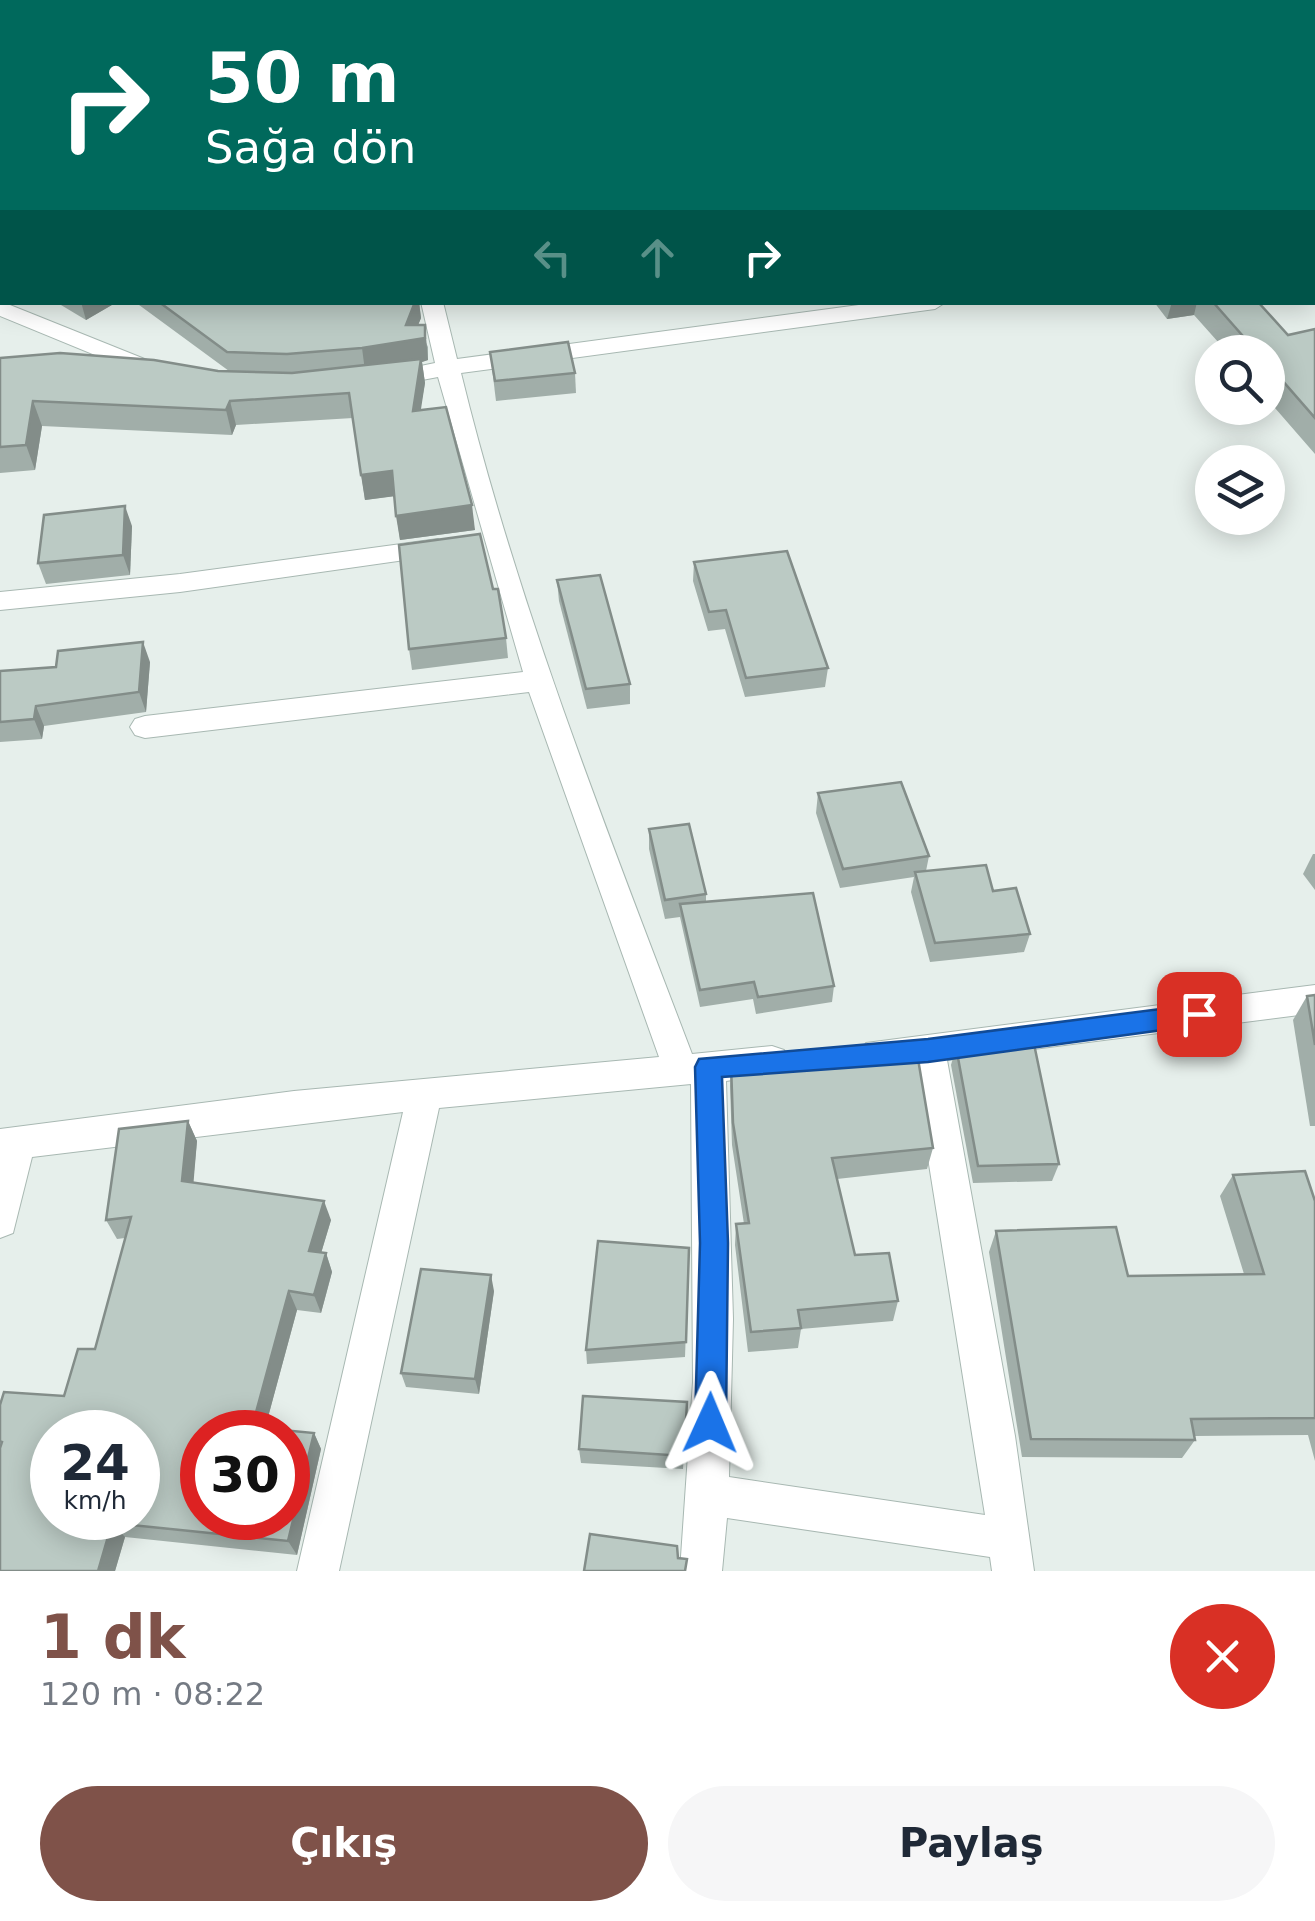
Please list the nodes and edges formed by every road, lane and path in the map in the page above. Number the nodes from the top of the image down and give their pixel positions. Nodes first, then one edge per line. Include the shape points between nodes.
1 (433, 305) edge
2 (913, 305) edge
3 (0, 308) edge
4 (446, 368) junction
5 (186, 377) edge
6 (356, 382) edge
7 (476, 543) junction
8 (0, 602) edge
9 (542, 680) junction
10 (145, 727) dead end
11 (1315, 999) edge
12 (928, 1050) junction
13 (840, 1056) edge
14 (804, 1059) edge
15 (694, 1068) junction
16 (426, 1094) junction
17 (9, 1144) edge
18 (0, 1221) edge
19 (709, 1495) junction
20 (1011, 1555) edge
21 (318, 1571) edge
22 (701, 1571) edge

1 - 4 street
2 - 4 street
3 - 5 street via 167,376
4 - 6 street
4 - 7 street
7 - 8 street
7 - 9 street
9 - 10 street
9 - 15 street via 595,839
11 - 12 street
12 - 13 street
12 - 20 street
14 - 15 street
15 - 16 street
15 - 19 street via 714,1243
16 - 17 street
16 - 21 street
17 - 18 street
19 - 20 street
19 - 22 street

